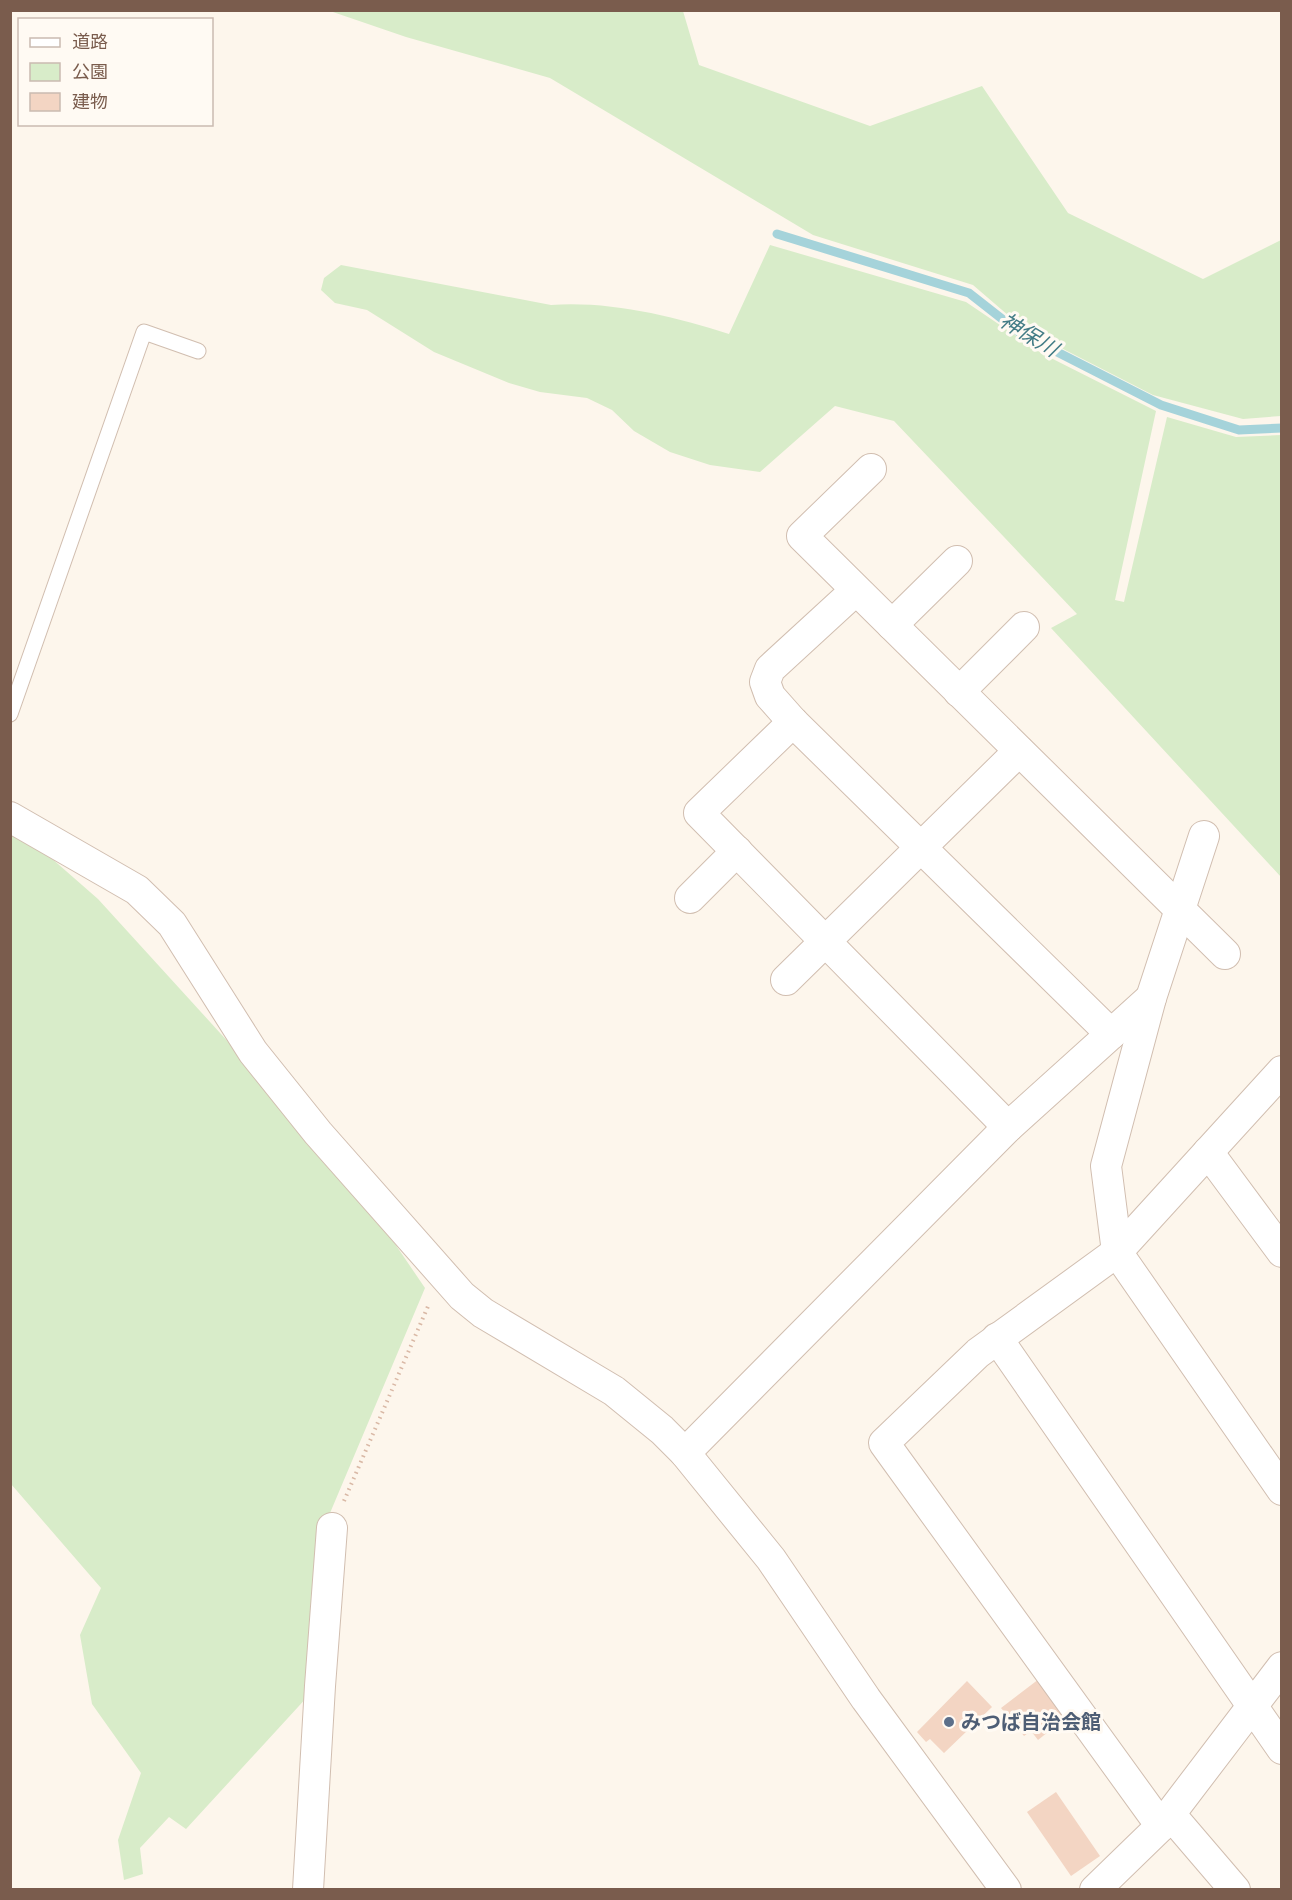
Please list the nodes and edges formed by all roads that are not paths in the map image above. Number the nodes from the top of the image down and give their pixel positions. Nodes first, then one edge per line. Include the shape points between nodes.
1 (198, 351) dead end
2 (871, 470) dead end
3 (957, 561) dead end
4 (856, 590) junction
5 (892, 625) junction
6 (1024, 627) dead end
7 (959, 692) junction
8 (10, 714) edge
9 (793, 722) junction
10 (1019, 751) junction
11 (10, 817) edge
12 (1204, 836) dead end
13 (922, 848) junction
14 (737, 851) junction
15 (690, 898) dead end
16 (1179, 910) junction
17 (826, 942) junction
18 (1225, 954) dead end
19 (786, 980) dead end
20 (1151, 998) junction
21 (1111, 1034) junction
22 (1281, 1071) edge
23 (1008, 1128) junction
24 (1208, 1152) junction
25 (1116, 1252) junction
26 (1281, 1252) edge
27 (997, 1338) junction
28 (685, 1453) junction
29 (1281, 1490) edge
30 (333, 1528) road end
31 (1281, 1666) edge
32 (1251, 1707) junction
33 (1281, 1749) edge
34 (1166, 1820) junction
35 (308, 1890) edge
36 (1006, 1890) edge
37 (1095, 1890) edge
38 (1235, 1890) edge

1 - 8 lane via 144,332
2 - 4 street via 802,536
3 - 5 street
4 - 5 street
4 - 9 street via 770,669 765,682 770,696
5 - 7 street
6 - 7 street
7 - 10 street
9 - 13 street
9 - 14 street via 699,813
10 - 13 street
10 - 16 street
11 - 28 street via 137,890 172,924 253,1052 441,1275 483,1312 614,1391
12 - 16 street
13 - 17 street
13 - 21 street
14 - 15 street
14 - 17 street
16 - 18 street
16 - 20 street
17 - 19 street
17 - 23 street
20 - 21 street
20 - 25 street via 1106,1166
21 - 23 street
22 - 24 street
23 - 28 street
24 - 25 street
24 - 26 street
25 - 27 street
25 - 29 street
27 - 32 street
27 - 34 street via 884,1443
28 - 36 street via 771,1559 866,1699
30 - 35 street
31 - 32 street
32 - 33 street
32 - 34 street
34 - 37 street
34 - 38 street

